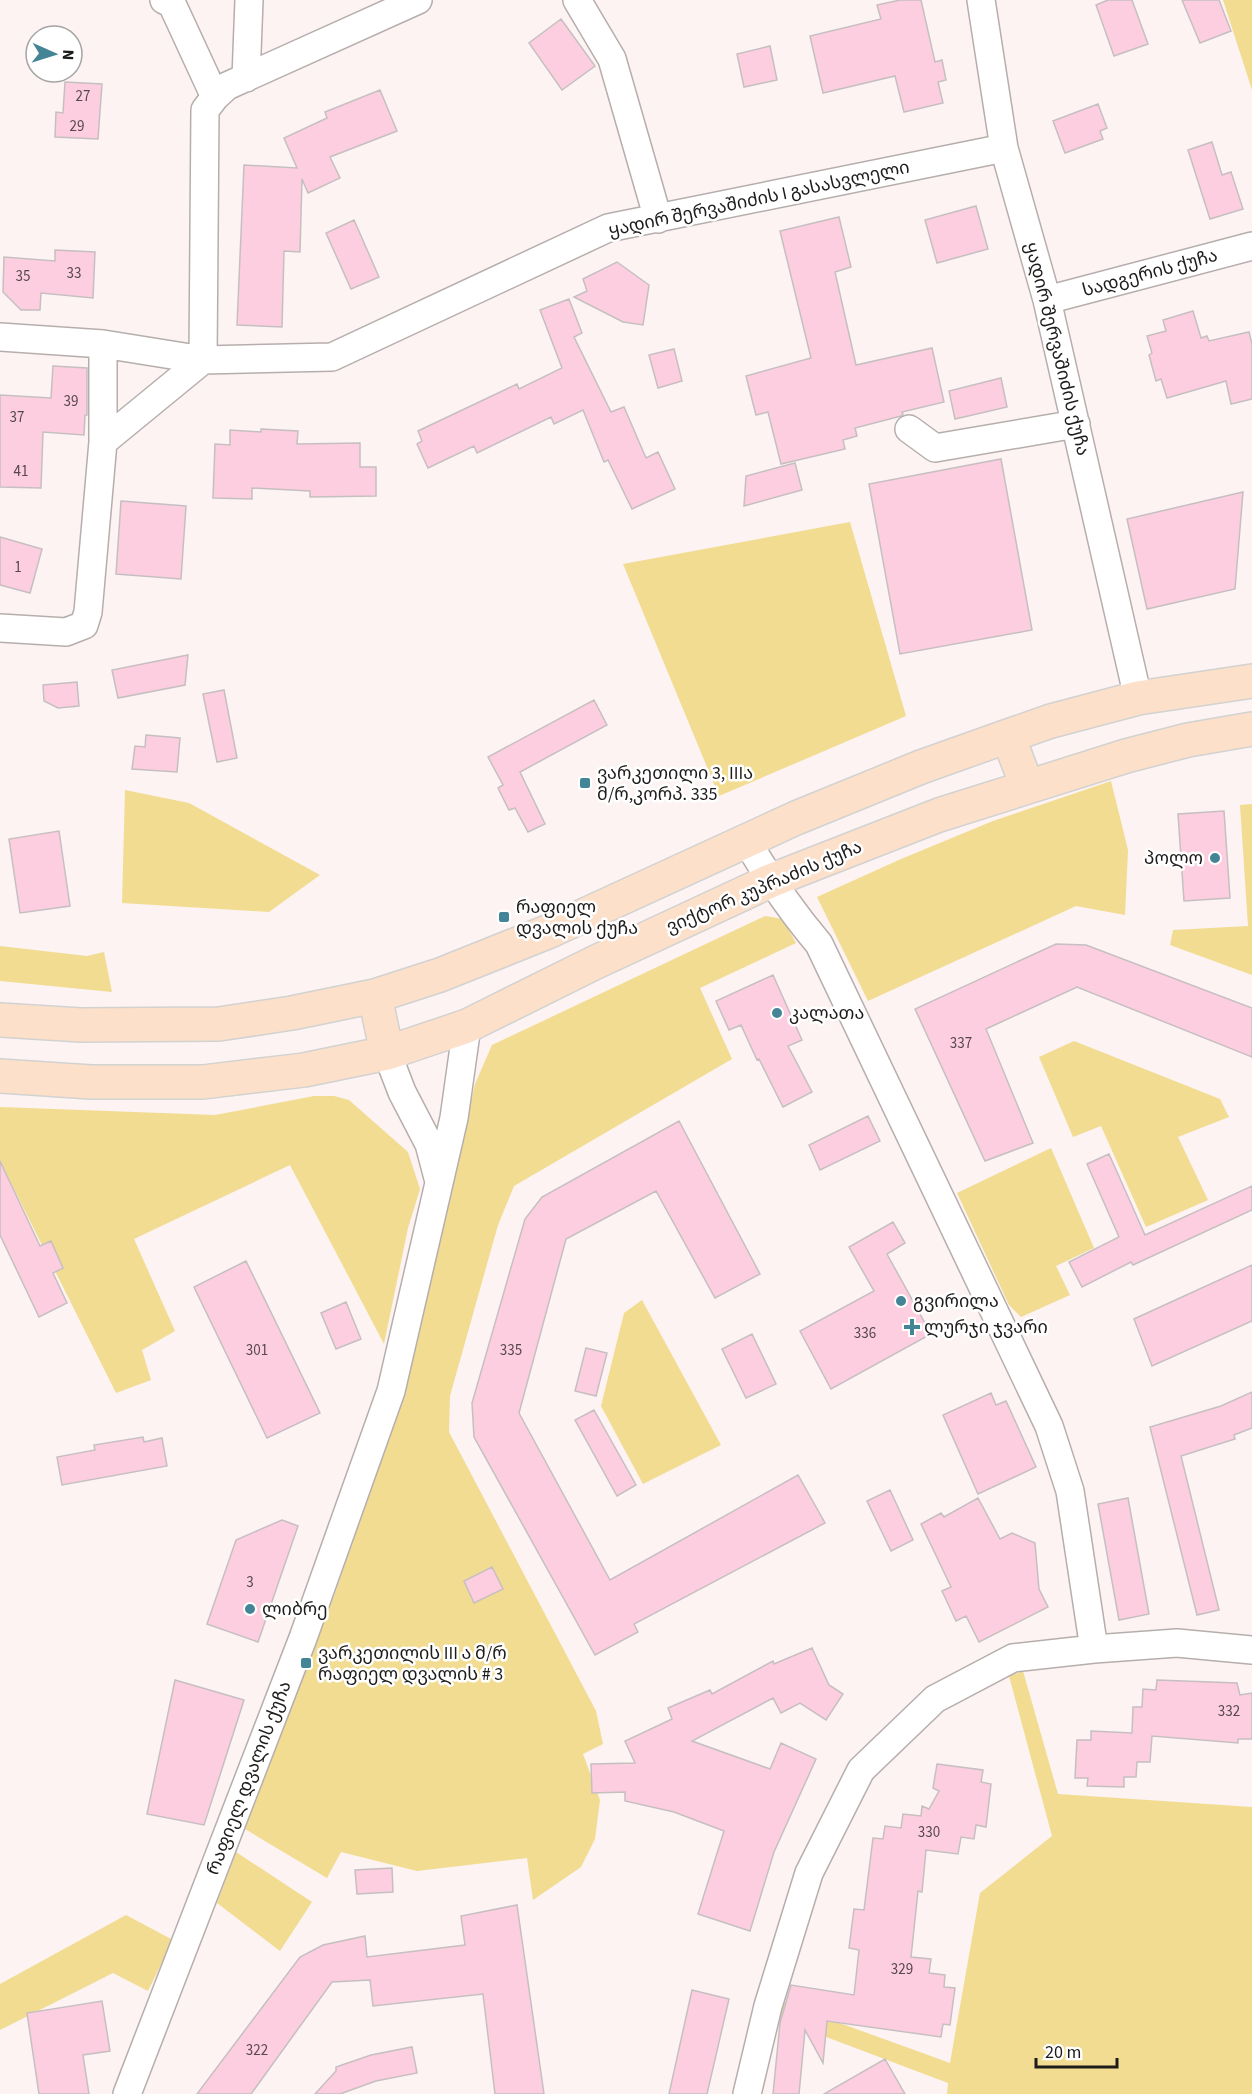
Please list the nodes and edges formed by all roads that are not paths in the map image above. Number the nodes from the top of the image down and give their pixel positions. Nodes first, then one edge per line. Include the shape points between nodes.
1 (164, 0) edge
2 (249, 0) edge
3 (418, 0) edge
4 (576, 0) edge
5 (981, 0) edge
6 (246, 78) junction
7 (215, 97) junction
8 (1004, 148) junction
9 (658, 219) junction
10 (1252, 246) edge
11 (1047, 300) junction
12 (0, 337) edge
13 (103, 344) junction
14 (203, 360) junction
15 (1076, 424) junction
16 (909, 429) dead end
17 (103, 442) junction
18 (0, 628) edge
19 (1252, 681) edge
20 (1138, 698) junction
21 (1252, 729) edge
22 (1008, 736) junction
23 (1027, 786) junction
24 (746, 840) junction
25 (770, 881) junction
26 (375, 996) junction
27 (0, 1020) edge
28 (467, 1026) junction
29 (387, 1053) junction
30 (0, 1076) edge
31 (439, 1182) junction
32 (1094, 1648) junction
33 (1252, 1650) edge
34 (126, 2094) edge
35 (747, 2094) edge

1 - 7 street via 172,4
2 - 6 street
3 - 6 street
4 - 9 street via 612,59
5 - 8 street, ყადირ შერვაშიძის ქუჩა
6 - 7 street via 227,86
7 - 14 street via 206,110
8 - 9 street, ყადირ შერვაშიძის I გასასვლელი
8 - 11 street, ყადირ შერვაშიძის ქუჩა
9 - 14 street, ყადირ შერვაშიძის I გასასვლელი via 608,228 332,357
10 - 11 street, სადგერის ქუჩა
11 - 15 street, ყადირ შერვაშიძის ქუჩა
12 - 13 street, ყადირ შერვაშიძის I გასასვლელი
13 - 14 street, ყადირ შერვაშიძის I გასასვლელი
13 - 17 street
14 - 17 street
15 - 16 street via 935,448
15 - 20 street, ყადირ შერვაშიძის ქუჩა
17 - 18 street via 84,625 66,632
19 - 20 main road
20 - 22 main road
21 - 23 main road, ვიქტორ კუპრაძის ქუჩა via 1167,745
22 - 23 main road
22 - 24 main road
23 - 25 main road, ვიქტორ კუპრაძის ქუჩა
24 - 25 street
24 - 26 main road via 550,931
25 - 28 main road, ვიქტორ კუპრაძის ქუჩა
25 - 32 street via 819,944 1049,1426 1070,1491
26 - 27 main road via 219,1024 81,1025
26 - 29 main road
28 - 29 main road, ვიქტორ კუპრაძის ქუჩა
28 - 31 street, რაფიელ დვალის ქუჩა via 454,1118
29 - 30 main road, ვიქტორ კუპრაძის ქუჩა via 304,1070 203,1082 91,1082
29 - 31 street, რაფიელ დვალის ქუჩა via 429,1144
31 - 34 street, რაფიელ დვალის ქუჩა via 391,1391 367,1462
32 - 33 street via 1178,1643
32 - 35 street via 1013,1658 935,1699 861,1770 809,1873 768,2006

